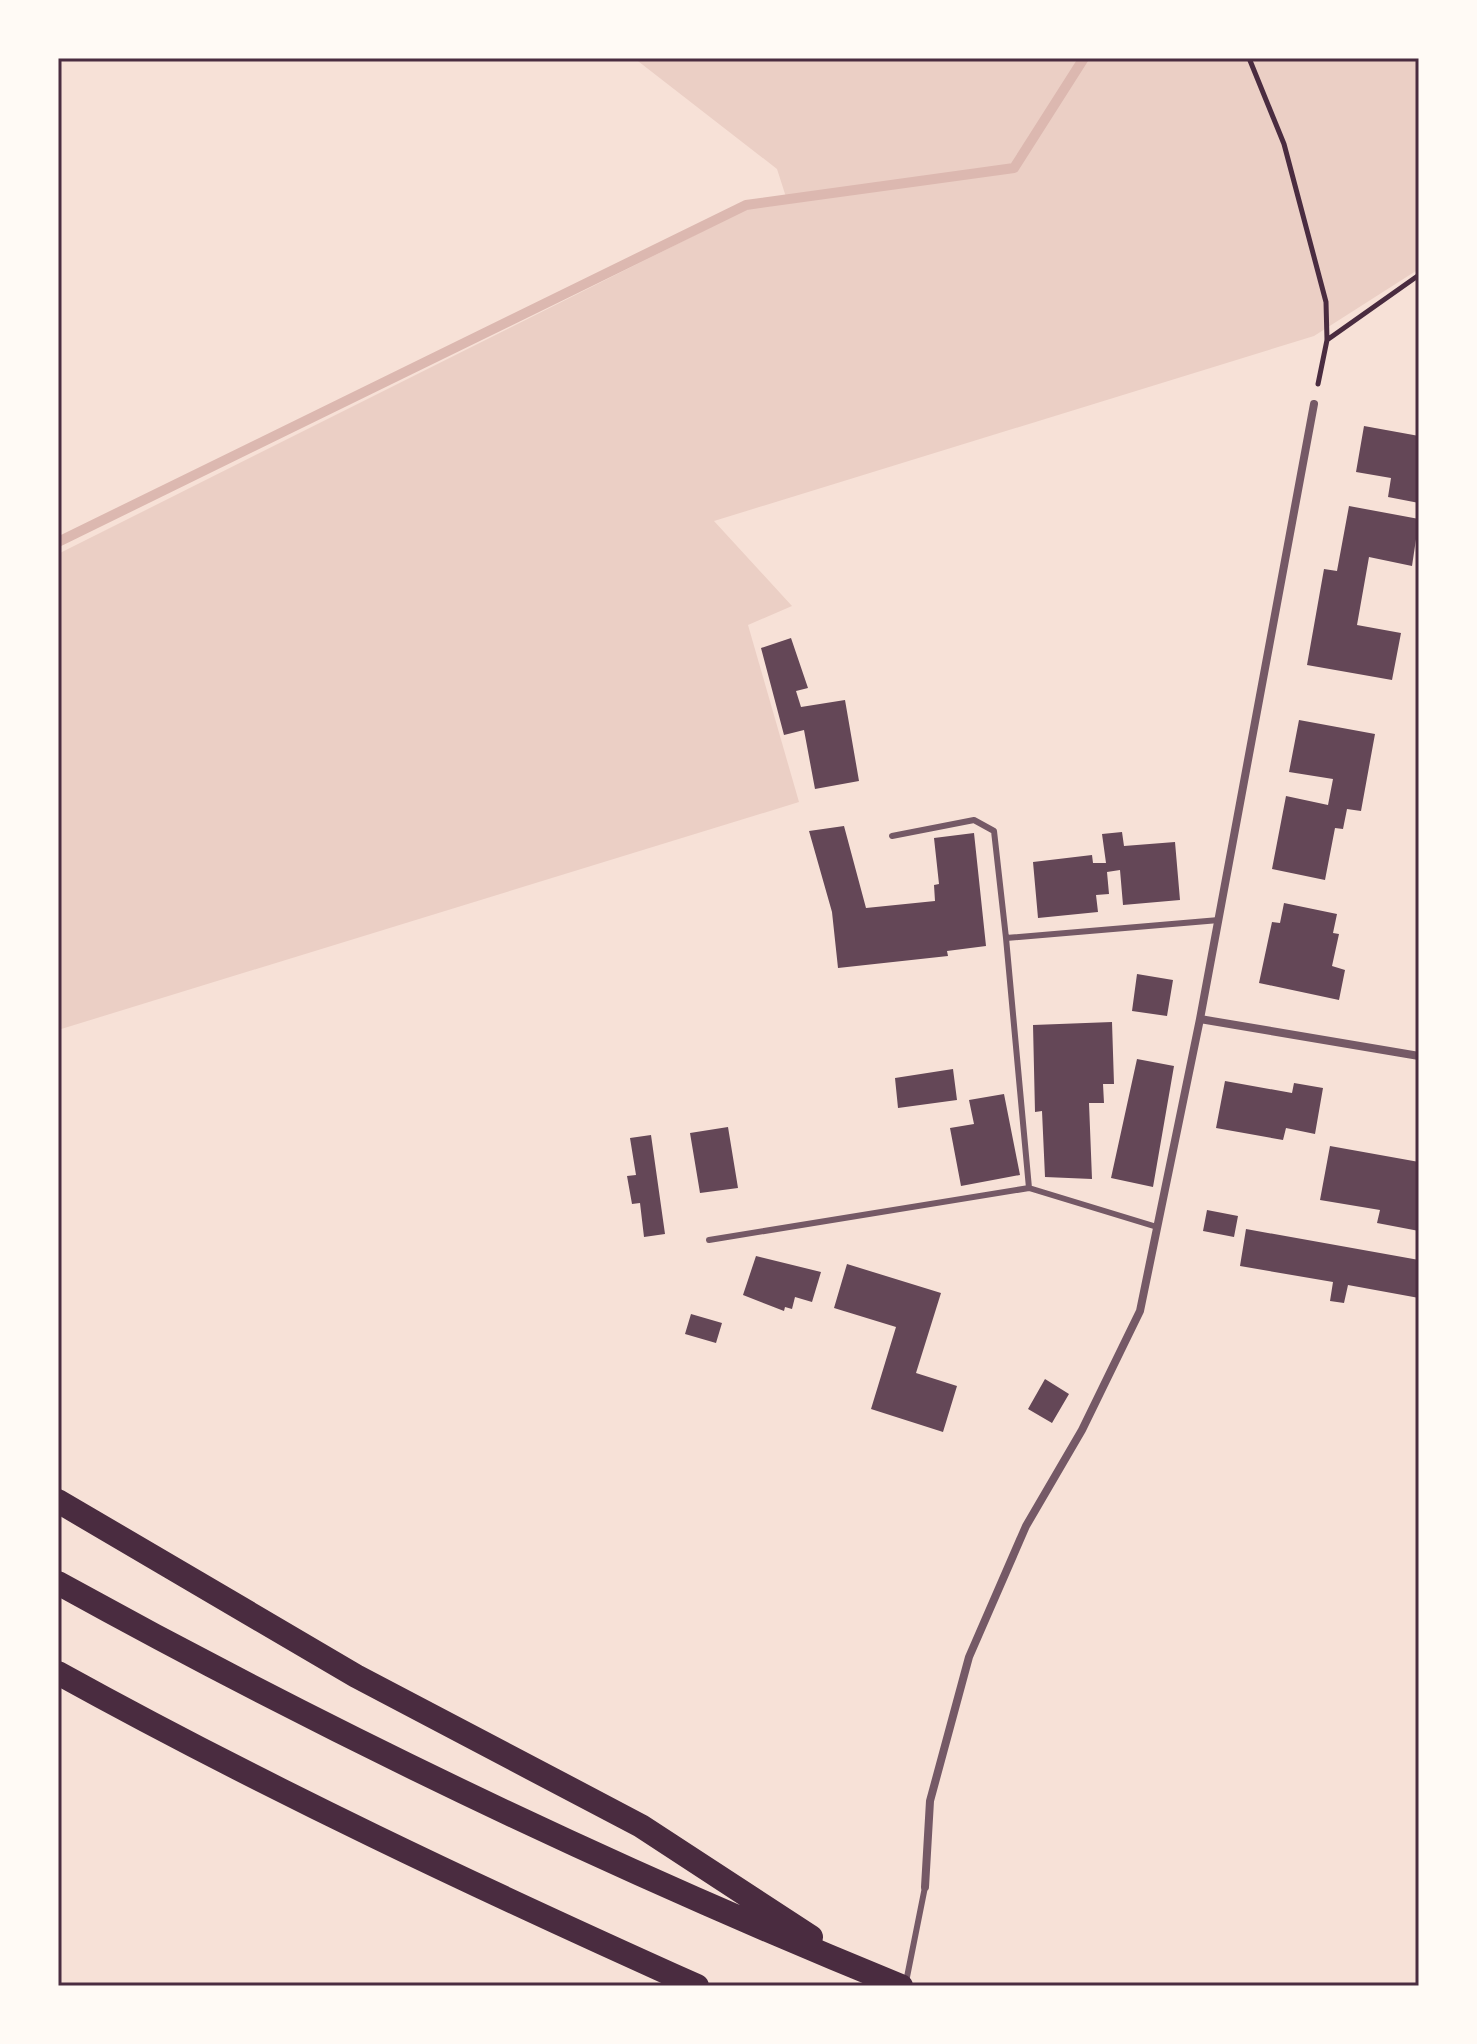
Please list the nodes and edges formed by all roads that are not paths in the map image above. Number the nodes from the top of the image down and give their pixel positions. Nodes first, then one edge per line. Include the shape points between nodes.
1 (1314, 404) road end
2 (892, 836) dead end
3 (1219, 920) junction
4 (1006, 938) junction
5 (1200, 1019) junction
6 (1419, 1056) edge
7 (1029, 1188) junction
8 (1157, 1227) junction
9 (709, 1240) dead end
10 (58, 1501) edge
11 (58, 1583) edge
12 (58, 1673) edge
13 (925, 1887) joint
14 (864, 1971) junction
15 (697, 1986) edge
16 (904, 1986) edge

1 - 3 street
2 - 4 lane via 974,820 994,831
3 - 4 lane
3 - 5 street
4 - 7 lane
5 - 6 street
5 - 8 street
7 - 8 lane
7 - 9 lane
8 - 13 street via 1140,1311 1082,1430 1026,1526 969,1657 930,1801
10 - 14 highway via 356,1676 641,1826
11 - 14 highway via 329,1728 499,1810
12 - 15 highway via 295,1798
13 - 16 lane
14 - 16 highway

